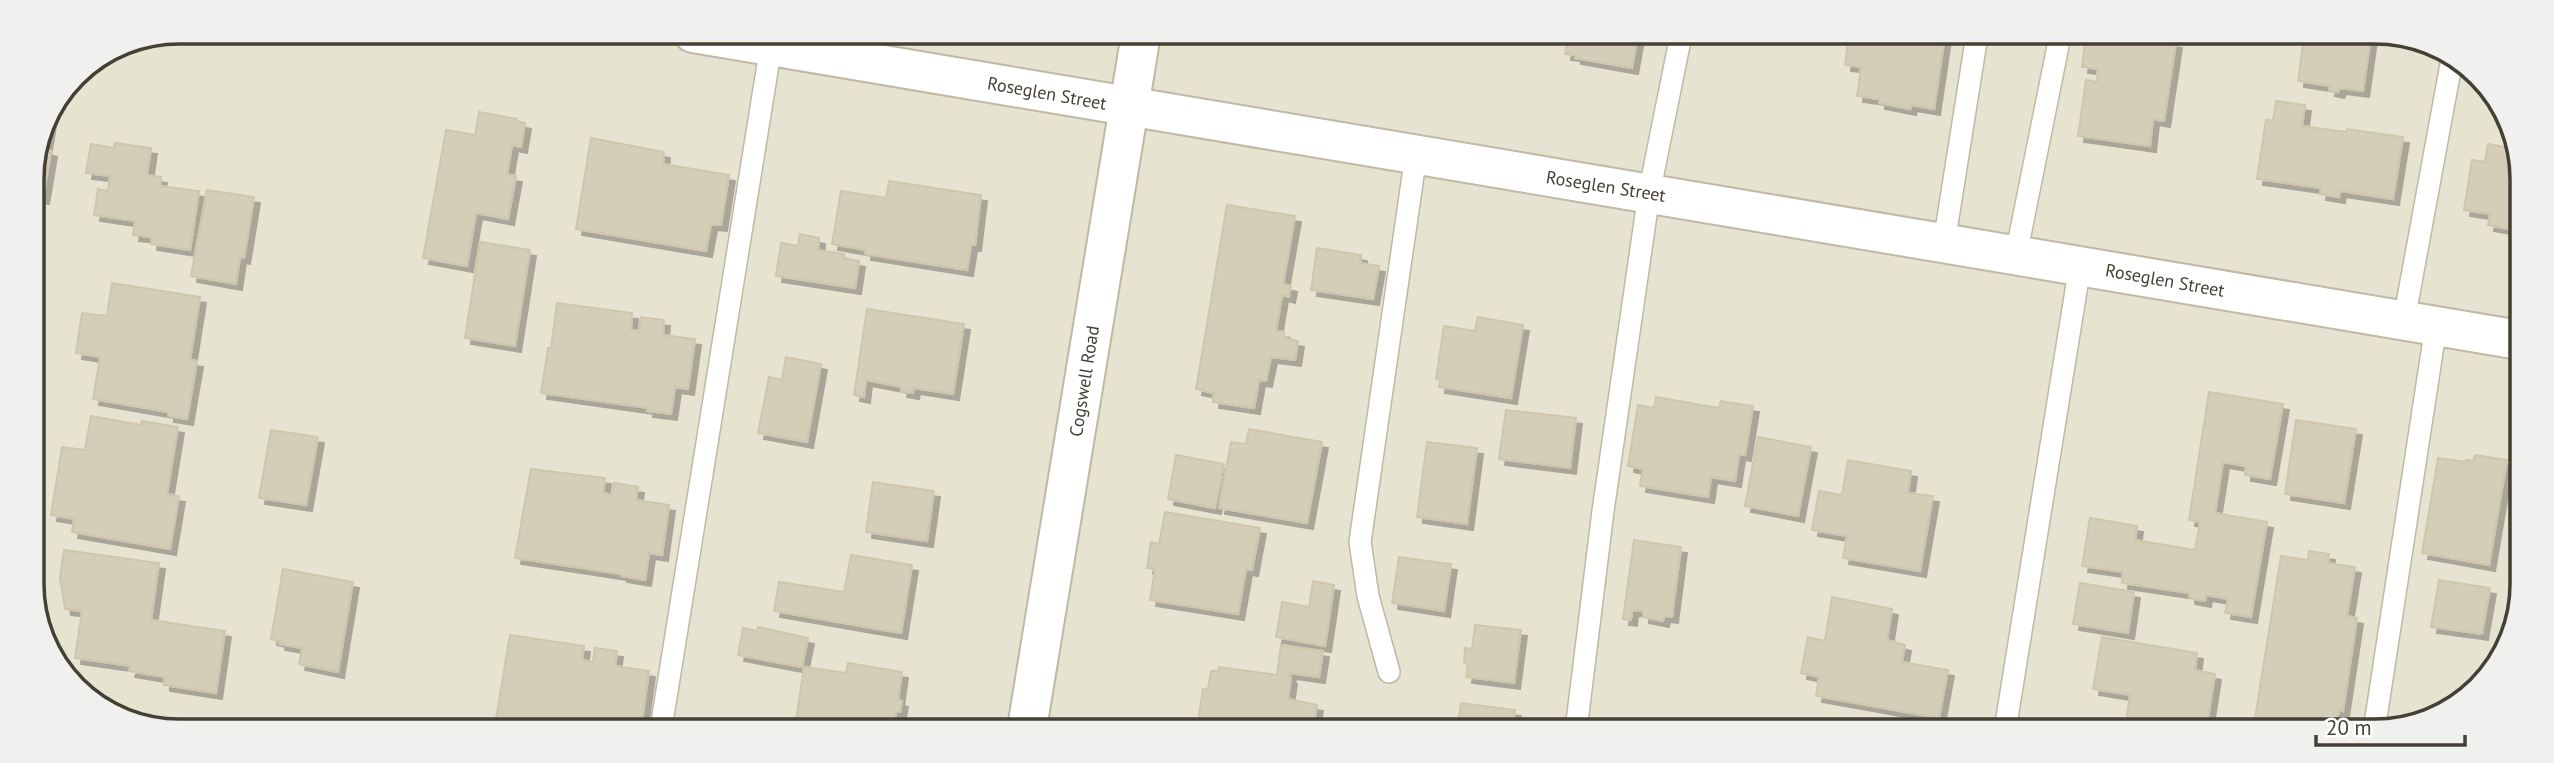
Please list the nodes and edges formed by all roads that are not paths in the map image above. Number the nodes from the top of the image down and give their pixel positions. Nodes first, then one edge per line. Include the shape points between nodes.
1 (759, 44) edge
2 (1139, 44) edge
3 (1679, 44) edge
4 (1976, 44) edge
5 (2058, 44) edge
6 (771, 46) junction
7 (2451, 68) edge
8 (1129, 107) junction
9 (1416, 155) junction
10 (1650, 194) junction
11 (1944, 243) junction
12 (2016, 255) junction
13 (2080, 266) junction
14 (2420, 323) junction
15 (2510, 338) edge
16 (1390, 672) dead end
17 (662, 719) edge
18 (1028, 719) edge
19 (1577, 719) edge
20 (2007, 719) edge
21 (2375, 719) edge

1 - 6 street, Roseglen Street
2 - 8 street, Cogswell Road
3 - 10 lane
4 - 11 lane
5 - 12 lane
6 - 8 street, Roseglen Street
6 - 17 lane
7 - 14 lane
8 - 9 street, Roseglen Street
8 - 18 street, Cogswell Road
9 - 10 street, Roseglen Street
9 - 16 lane via 1360,542 1368,596
10 - 11 street, Roseglen Street
10 - 19 lane
11 - 12 street, Roseglen Street
12 - 13 street, Roseglen Street
13 - 14 street, Roseglen Street
13 - 20 lane
14 - 15 street, Roseglen Street
14 - 21 lane

